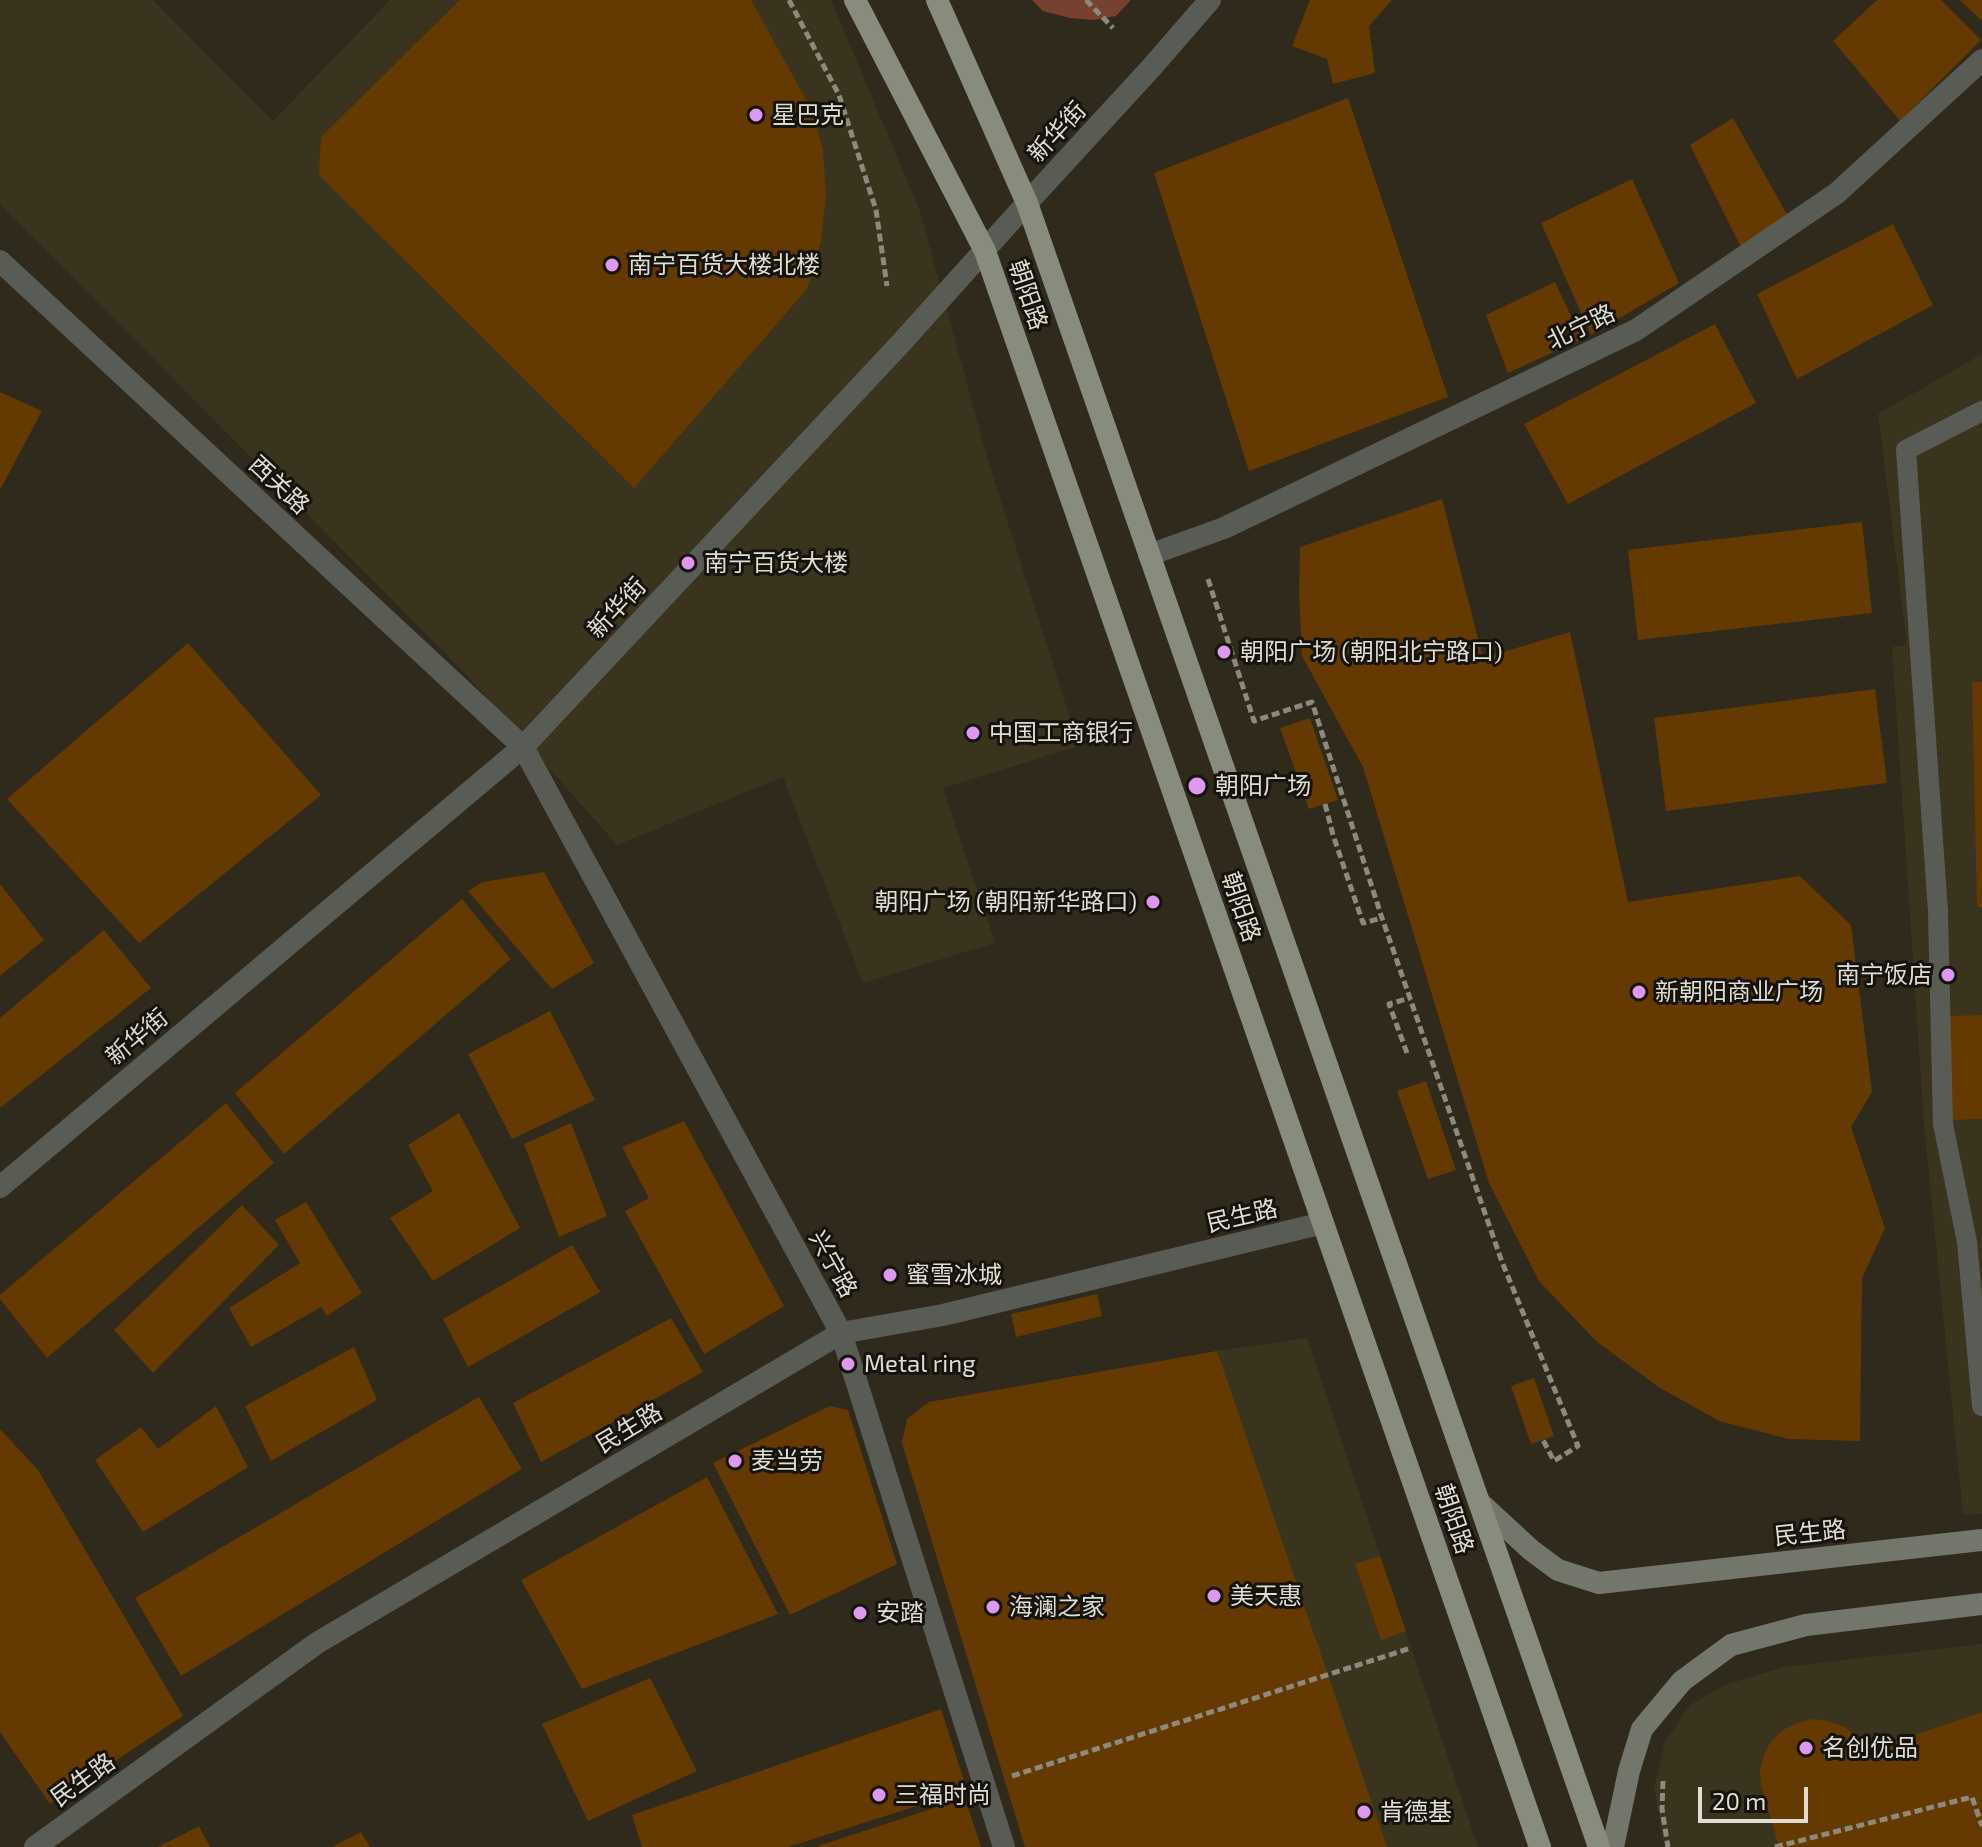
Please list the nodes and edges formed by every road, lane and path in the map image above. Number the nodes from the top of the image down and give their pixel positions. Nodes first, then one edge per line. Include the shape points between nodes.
1 (789, 0) edge
2 (855, 0) edge
3 (937, 0) edge
4 (1086, 0) edge
5 (1210, 0) edge
6 (1113, 28) dead end
7 (1982, 60) edge
8 (1027, 203) junction
9 (985, 251) junction
10 (0, 261) edge
11 (887, 286) dead end
12 (1982, 411) edge
13 (1149, 555) junction
14 (1208, 579) dead end
15 (523, 747) junction
16 (1325, 804) dead end
17 (1382, 918) junction
18 (1410, 998) junction
19 (1407, 1053) dead end
20 (0, 1187) edge
21 (1323, 1223) junction
22 (1974, 1242) edge
23 (841, 1333) junction
24 (1982, 1406) edge
25 (1543, 1440) dead end
26 (1479, 1502) junction
27 (1982, 1540) edge
28 (1982, 1604) edge
29 (1411, 1648) dead end
30 (1663, 1781) dead end
31 (984, 1785) junction
32 (1982, 1826) edge
33 (1777, 1846) edge
34 (35, 1847) edge
35 (1004, 1847) edge
36 (1540, 1847) edge
37 (1599, 1847) edge
38 (1613, 1847) edge
39 (1668, 1847) edge

1 - 11 path via 839,95 876,210
2 - 9 main road, 朝阳路
3 - 8 main road, 朝阳路
4 - 6 path
5 - 8 street, 新华街
7 - 13 street, 北宁路 via 1837,193 1636,330 1224,528
8 - 9 street, 新华街
8 - 13 main road, 朝阳路
9 - 15 street, 新华街
9 - 21 main road, 朝阳路
10 - 15 street, 西关路
12 - 22 lane via 1906,450 1938,912 1943,1124
13 - 26 main road, 朝阳路
14 - 17 path via 1254,721 1312,702
15 - 20 street, 新华街
15 - 23 street, 兴宁路
16 - 17 path via 1363,923
17 - 18 path
18 - 19 path via 1389,1004
18 - 25 path via 1502,1262 1578,1446 1554,1461
21 - 23 street, 民生路 via 943,1315
21 - 36 main road, 朝阳路
22 - 24 lane
23 - 31 street, 兴宁路
23 - 34 street, 民生路 via 317,1643
26 - 27 main road, 民生路 via 1558,1570 1599,1583
26 - 37 main road, 朝阳路
28 - 38 main road via 1806,1625 1731,1645 1682,1681 1642,1729
29 - 31 path
30 - 39 path
31 - 35 street, 兴宁路
32 - 33 path via 1972,1797

